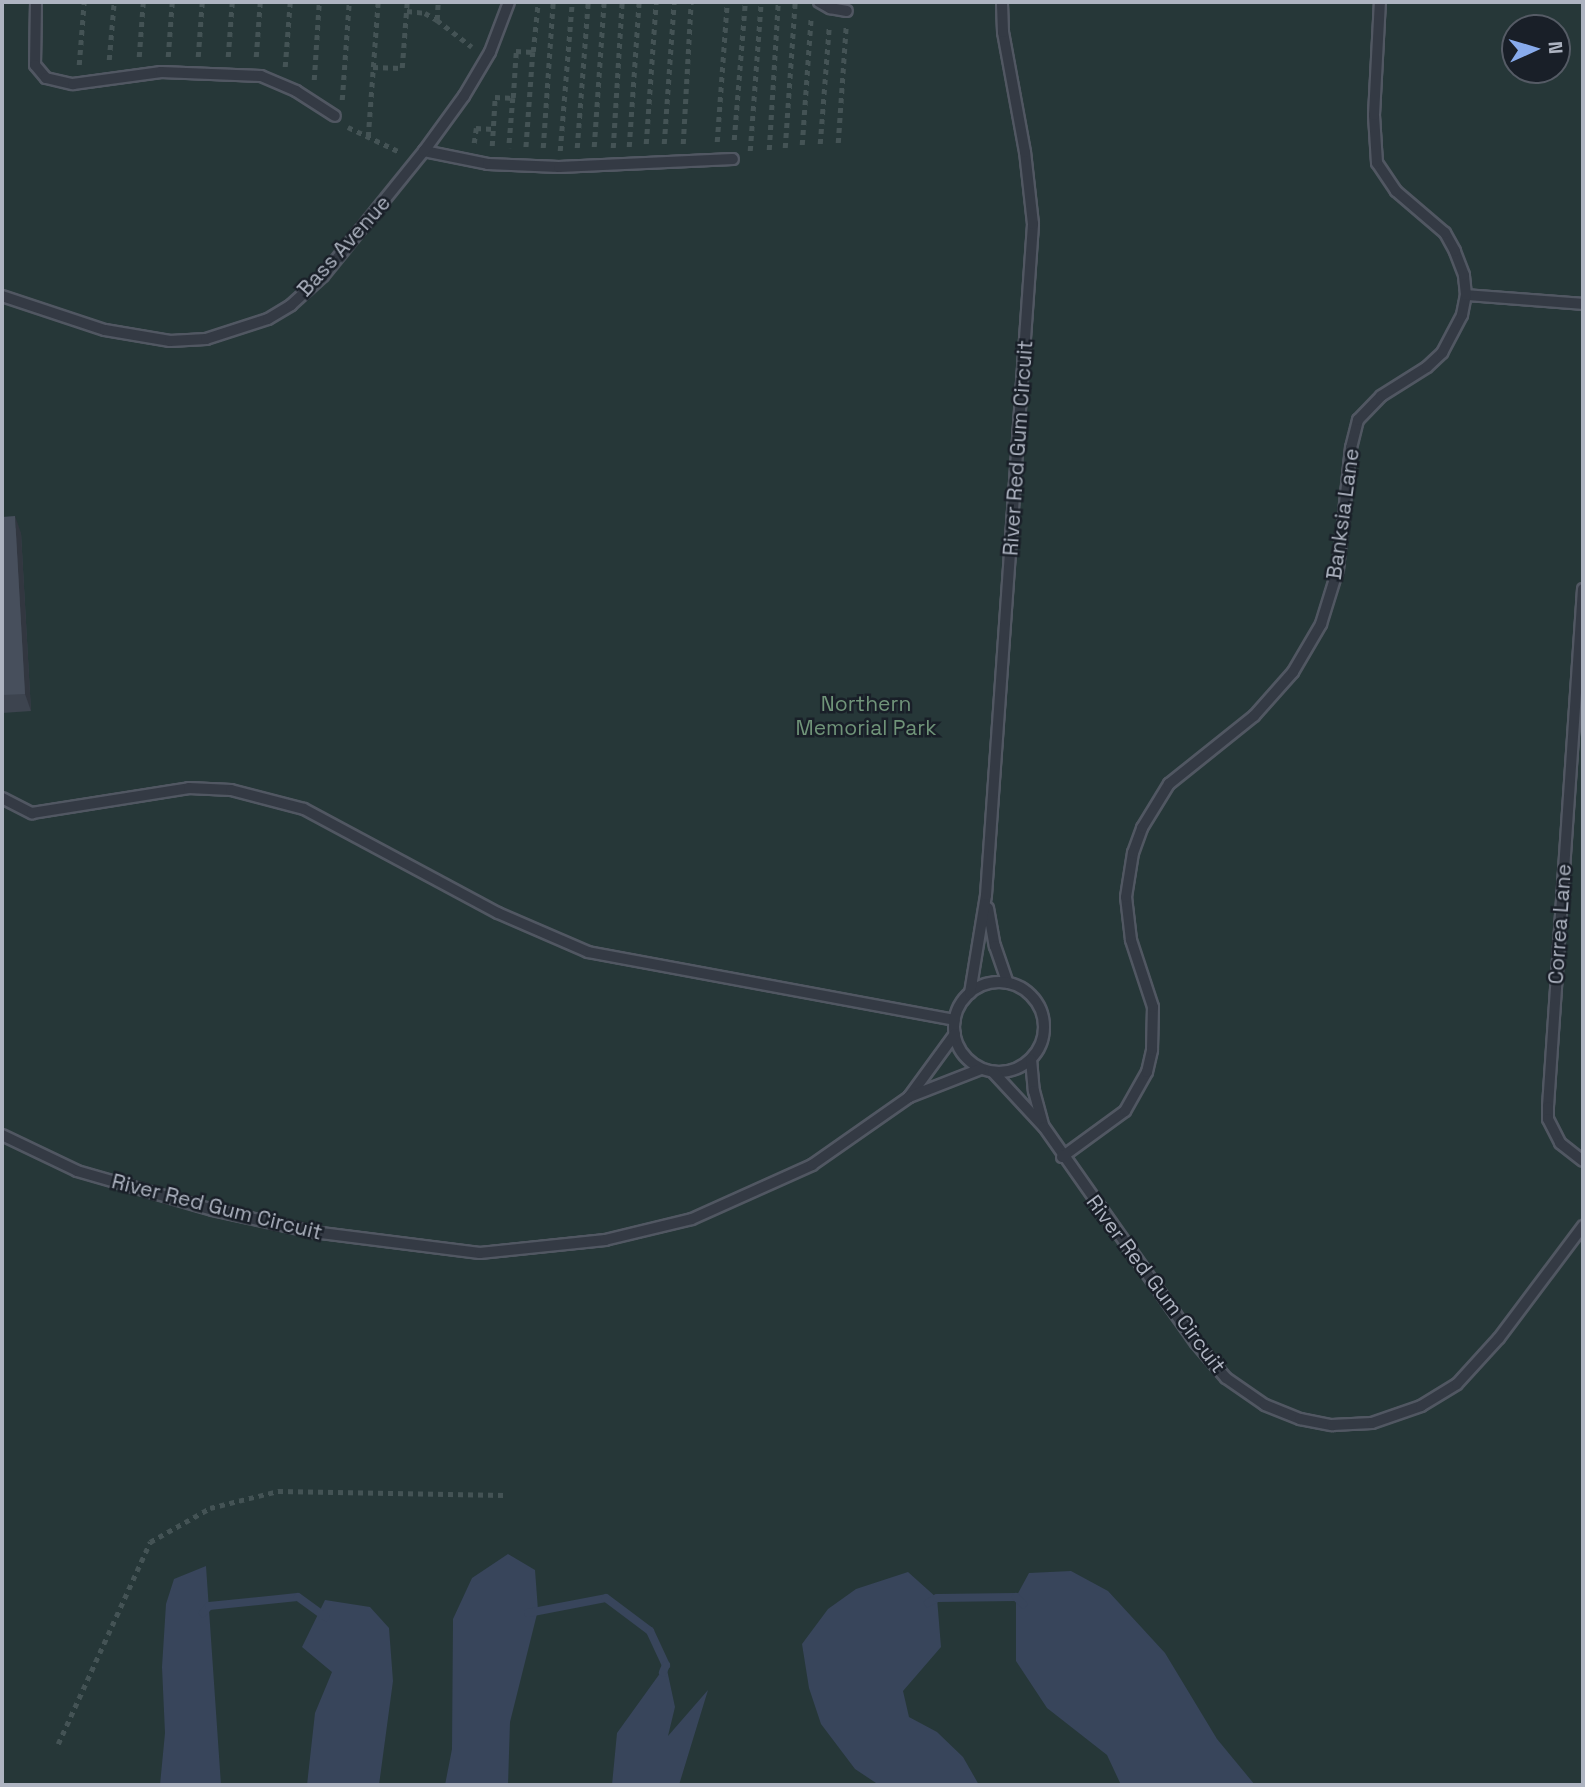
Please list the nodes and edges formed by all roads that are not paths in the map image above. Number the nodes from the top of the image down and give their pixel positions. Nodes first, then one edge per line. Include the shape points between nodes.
1 (36, 2) edge
2 (509, 2) edge
3 (819, 2) edge
4 (1002, 2) edge
5 (1380, 2) edge
6 (847, 11) road end
7 (335, 116) road end
8 (421, 155) junction
9 (733, 159) road end
10 (1466, 295) junction
11 (2, 296) edge
12 (1583, 304) edge
13 (1583, 589) edge
14 (2, 798) edge
15 (986, 895) junction
16 (1008, 983) junction
17 (970, 993) junction
18 (955, 1020) junction
19 (954, 1034) junction
20 (1031, 1059) junction
21 (981, 1069) junction
22 (993, 1072) junction
23 (909, 1097) junction
24 (1044, 1127) junction
25 (2, 1135) edge
26 (1062, 1157) junction
27 (1583, 1161) edge
28 (1583, 1226) edge

1 - 7 lane via 35,65 46,78 78,83 167,72 255,76 284,85
2 - 8 lane, Bass Avenue via 486,59
3 - 6 lane
4 - 15 lane, River Red Gum Circuit via 1033,224
5 - 10 lane, Banksia Lane via 1374,115 1377,163 1396,191 1445,233 1464,275
8 - 9 lane via 559,167
8 - 11 lane, Bass Avenue via 323,276 268,319 234,331 206,339 144,339
10 - 12 lane
10 - 26 lane, Banksia Lane via 1455,334 1442,353 1381,396 1358,420 1338,569 1321,624 1293,672 1254,716 1169,784 1142,828 1126,897 1131,940 1153,1007 1147,1072 1125,1111
13 - 27 lane, Correa Lane via 1548,1119 1560,1143
14 - 18 lane via 32,813 189,788 231,790 304,809 498,913 588,952
15 - 16 lane, River Red Gum Circuit via 995,946
15 - 17 lane, River Red Gum Circuit
16 - 17 lane via 994,982
16 - 20 lane via 1031,996 1041,1014 1044,1035
17 - 18 lane
18 - 19 lane
19 - 21 lane via 964,1054
19 - 23 lane, River Red Gum Circuit
20 - 22 lane via 1007,1072
20 - 24 lane, River Red Gum Circuit
21 - 22 lane
21 - 23 lane, River Red Gum Circuit
22 - 24 lane, River Red Gum Circuit
23 - 25 lane, River Red Gum Circuit via 812,1165 692,1219 605,1240 480,1253 313,1232 213,1210 77,1171
24 - 26 lane, River Red Gum Circuit
26 - 28 lane, River Red Gum Circuit via 1226,1378 1265,1405 1332,1425 1372,1423 1421,1406 1457,1384 1499,1338

